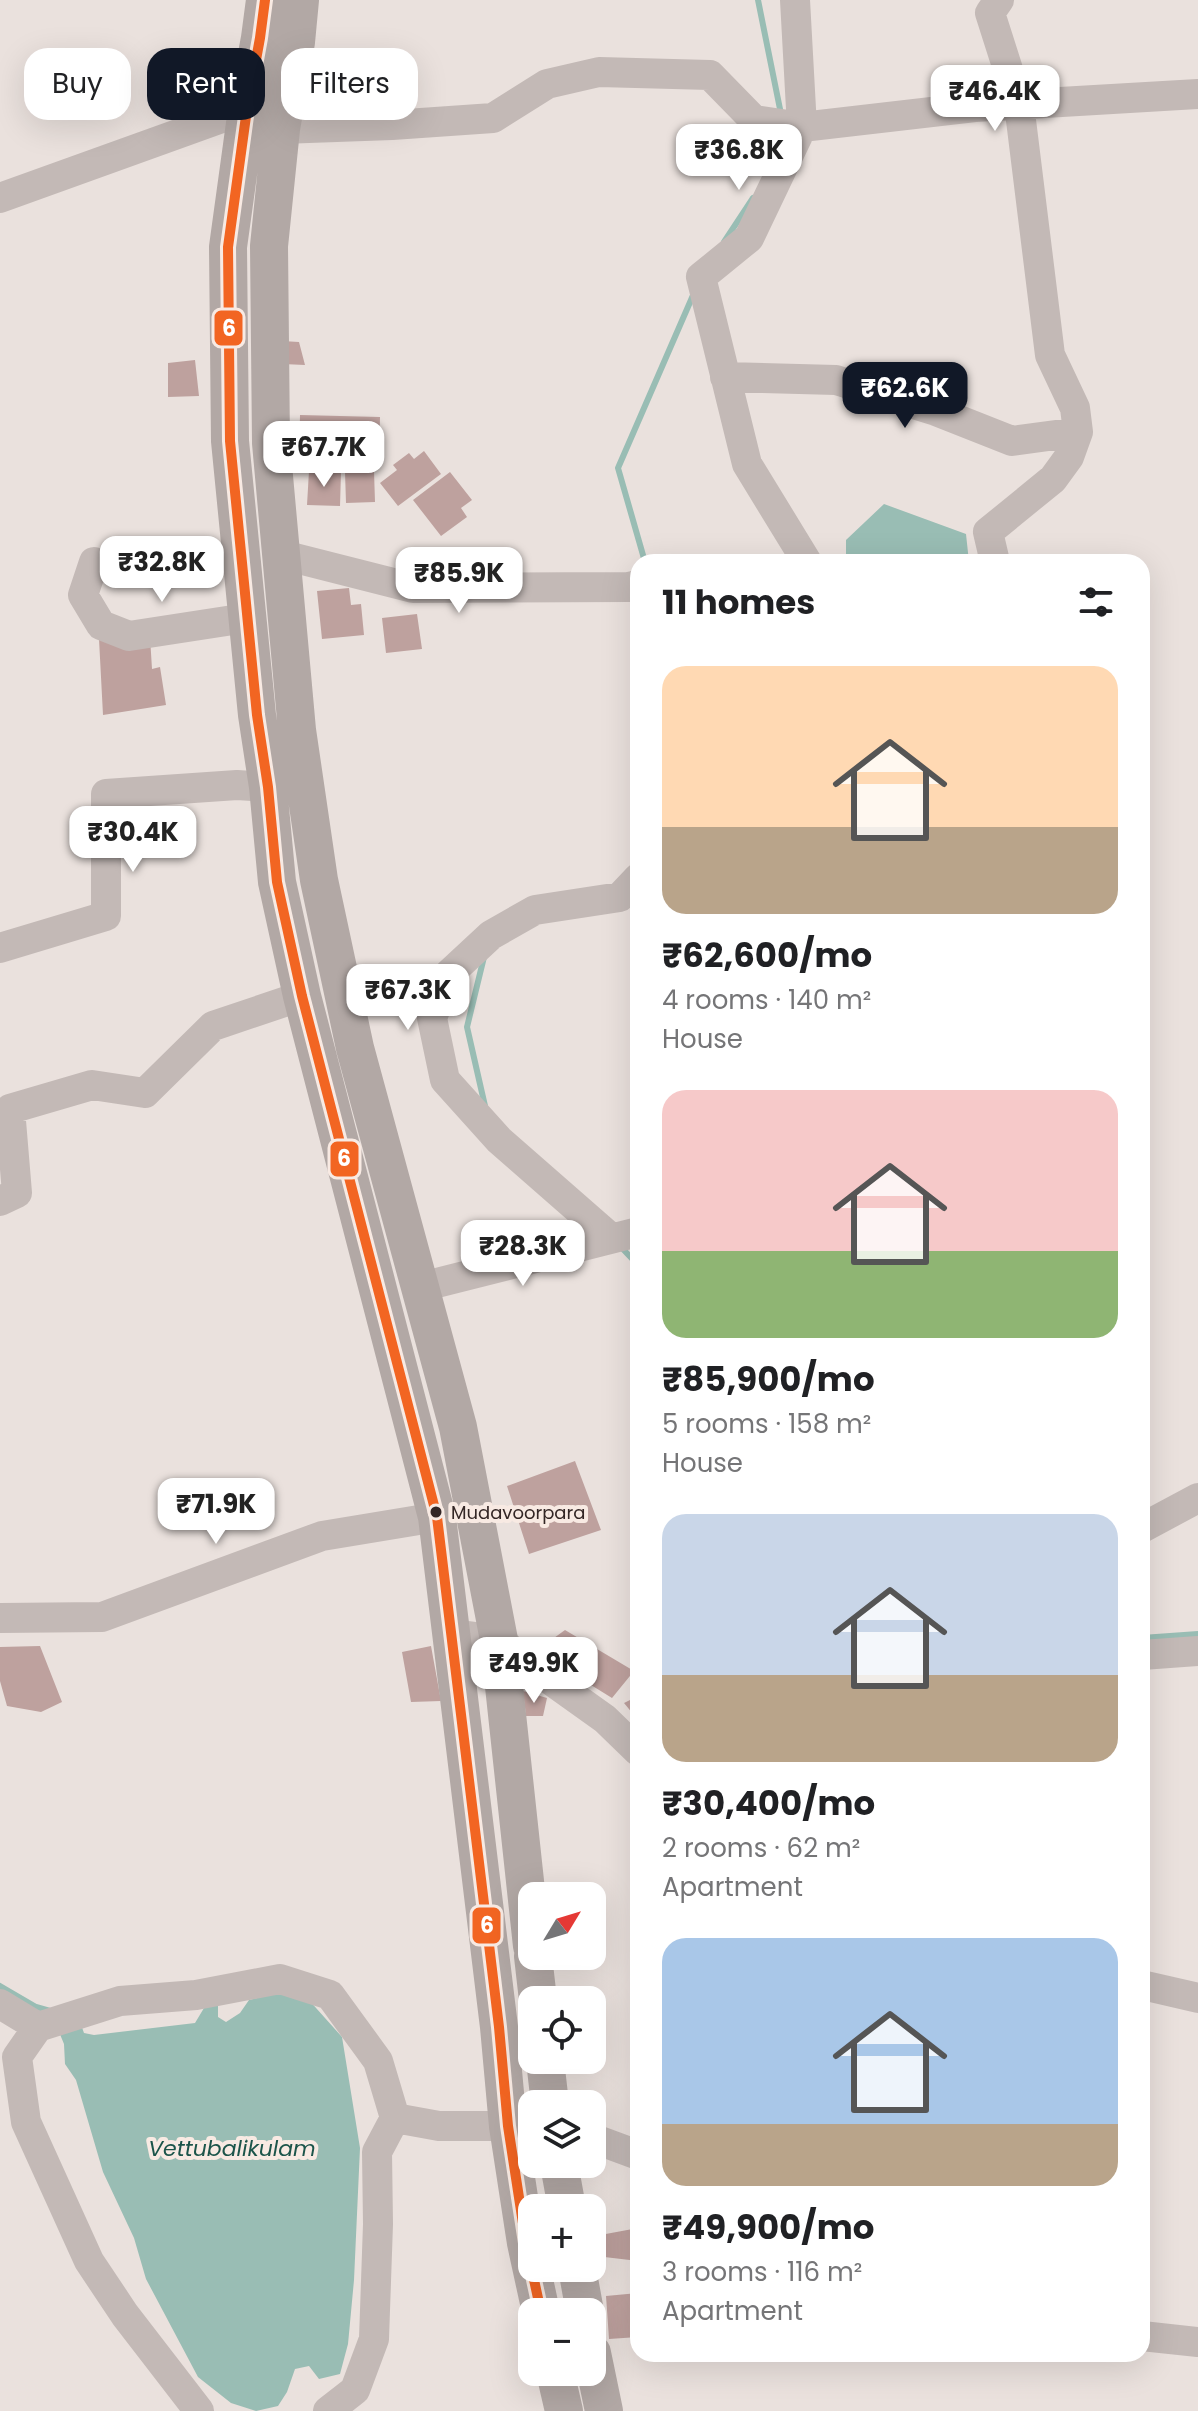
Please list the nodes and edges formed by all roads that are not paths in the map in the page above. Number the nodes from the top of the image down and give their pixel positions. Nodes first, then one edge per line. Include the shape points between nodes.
1 (795, 0) edge
2 (999, 0) edge
3 (278, 3) edge
4 (265, 48) edge
5 (1198, 94) edge
6 (1019, 104) junction
7 (216, 120) edge
8 (245, 120) edge
9 (791, 125) junction
10 (281, 129) junction
11 (0, 198) edge
12 (725, 377) junction
13 (1078, 432) junction
14 (802, 554) edge
15 (993, 554) edge
16 (283, 555) junction
17 (94, 562) dead end
18 (630, 587) edge
19 (246, 618) junction
20 (268, 787) junction
21 (630, 886) edge
22 (0, 948) edge
23 (302, 996) junction
24 (0, 1201) edge
25 (625, 1235) edge
26 (421, 1287) junction
27 (1198, 1498) edge
28 (437, 1517) junction
29 (1150, 1524) edge
30 (0, 1618) edge
31 (453, 1634) junction
32 (499, 1640) junction
33 (1198, 1651) edge
34 (1150, 1654) edge
35 (630, 1743) edge
36 (525, 1882) edge
37 (1150, 1987) edge
38 (1198, 1998) edge
39 (0, 2004) edge
40 (38, 2027) junction
41 (395, 2118) junction
42 (508, 2126) junction
43 (606, 2143) edge
44 (630, 2152) edge
45 (538, 2298) edge
46 (1150, 2337) edge
47 (1198, 2342) edge
48 (558, 2386) edge
49 (599, 2386) edge
50 (199, 2411) edge
51 (328, 2411) edge
52 (564, 2411) edge
53 (604, 2411) edge

1 - 9 street
2 - 6 street via 990,13
3 - 4 main road
3 - 10 main road via 296,42
5 - 6 street
6 - 9 street
6 - 13 street via 1050,355 1075,408
7 - 11 street
8 - 19 main road via 228,247 230,441
9 - 10 street via 754,120 710,75 599,72 547,84 493,118
9 - 12 street via 749,238 701,277
10 - 16 main road via 269,246 271,443
12 - 13 street via 836,380 1012,441
12 - 14 street via 747,464
13 - 15 street via 1053,479 988,532
16 - 18 street via 413,588
16 - 26 main road via 297,730 319,880 355,1048
17 - 19 street via 83,595 89,608 101,625 129,636
19 - 20 main road
20 - 22 street via 106,794 106,916
20 - 23 main road via 277,882
21 - 25 street via 620,897 535,910 491,935 449,974 432,1018 445,1080 499,1140
23 - 24 street via 213,1026 145,1093 92,1085 10,1109 17,1193
23 - 28 main road
25 - 26 street
26 - 32 main road via 458,1427
27 - 29 street
28 - 30 street via 322,1536 102,1617
28 - 31 main road
31 - 32 street
31 - 42 main road
32 - 35 street
32 - 36 main road
33 - 34 street
37 - 38 street
39 - 40 street
40 - 41 street via 120,2001 196,1995 280,1979 330,1995 378,2061
40 - 50 street via 17,2057 26,2122 89,2261
41 - 42 street via 439,2126
41 - 51 street via 377,2152 374,2339 355,2390
42 - 45 main road
43 - 44 street
46 - 47 street
48 - 52 main road
49 - 53 main road

